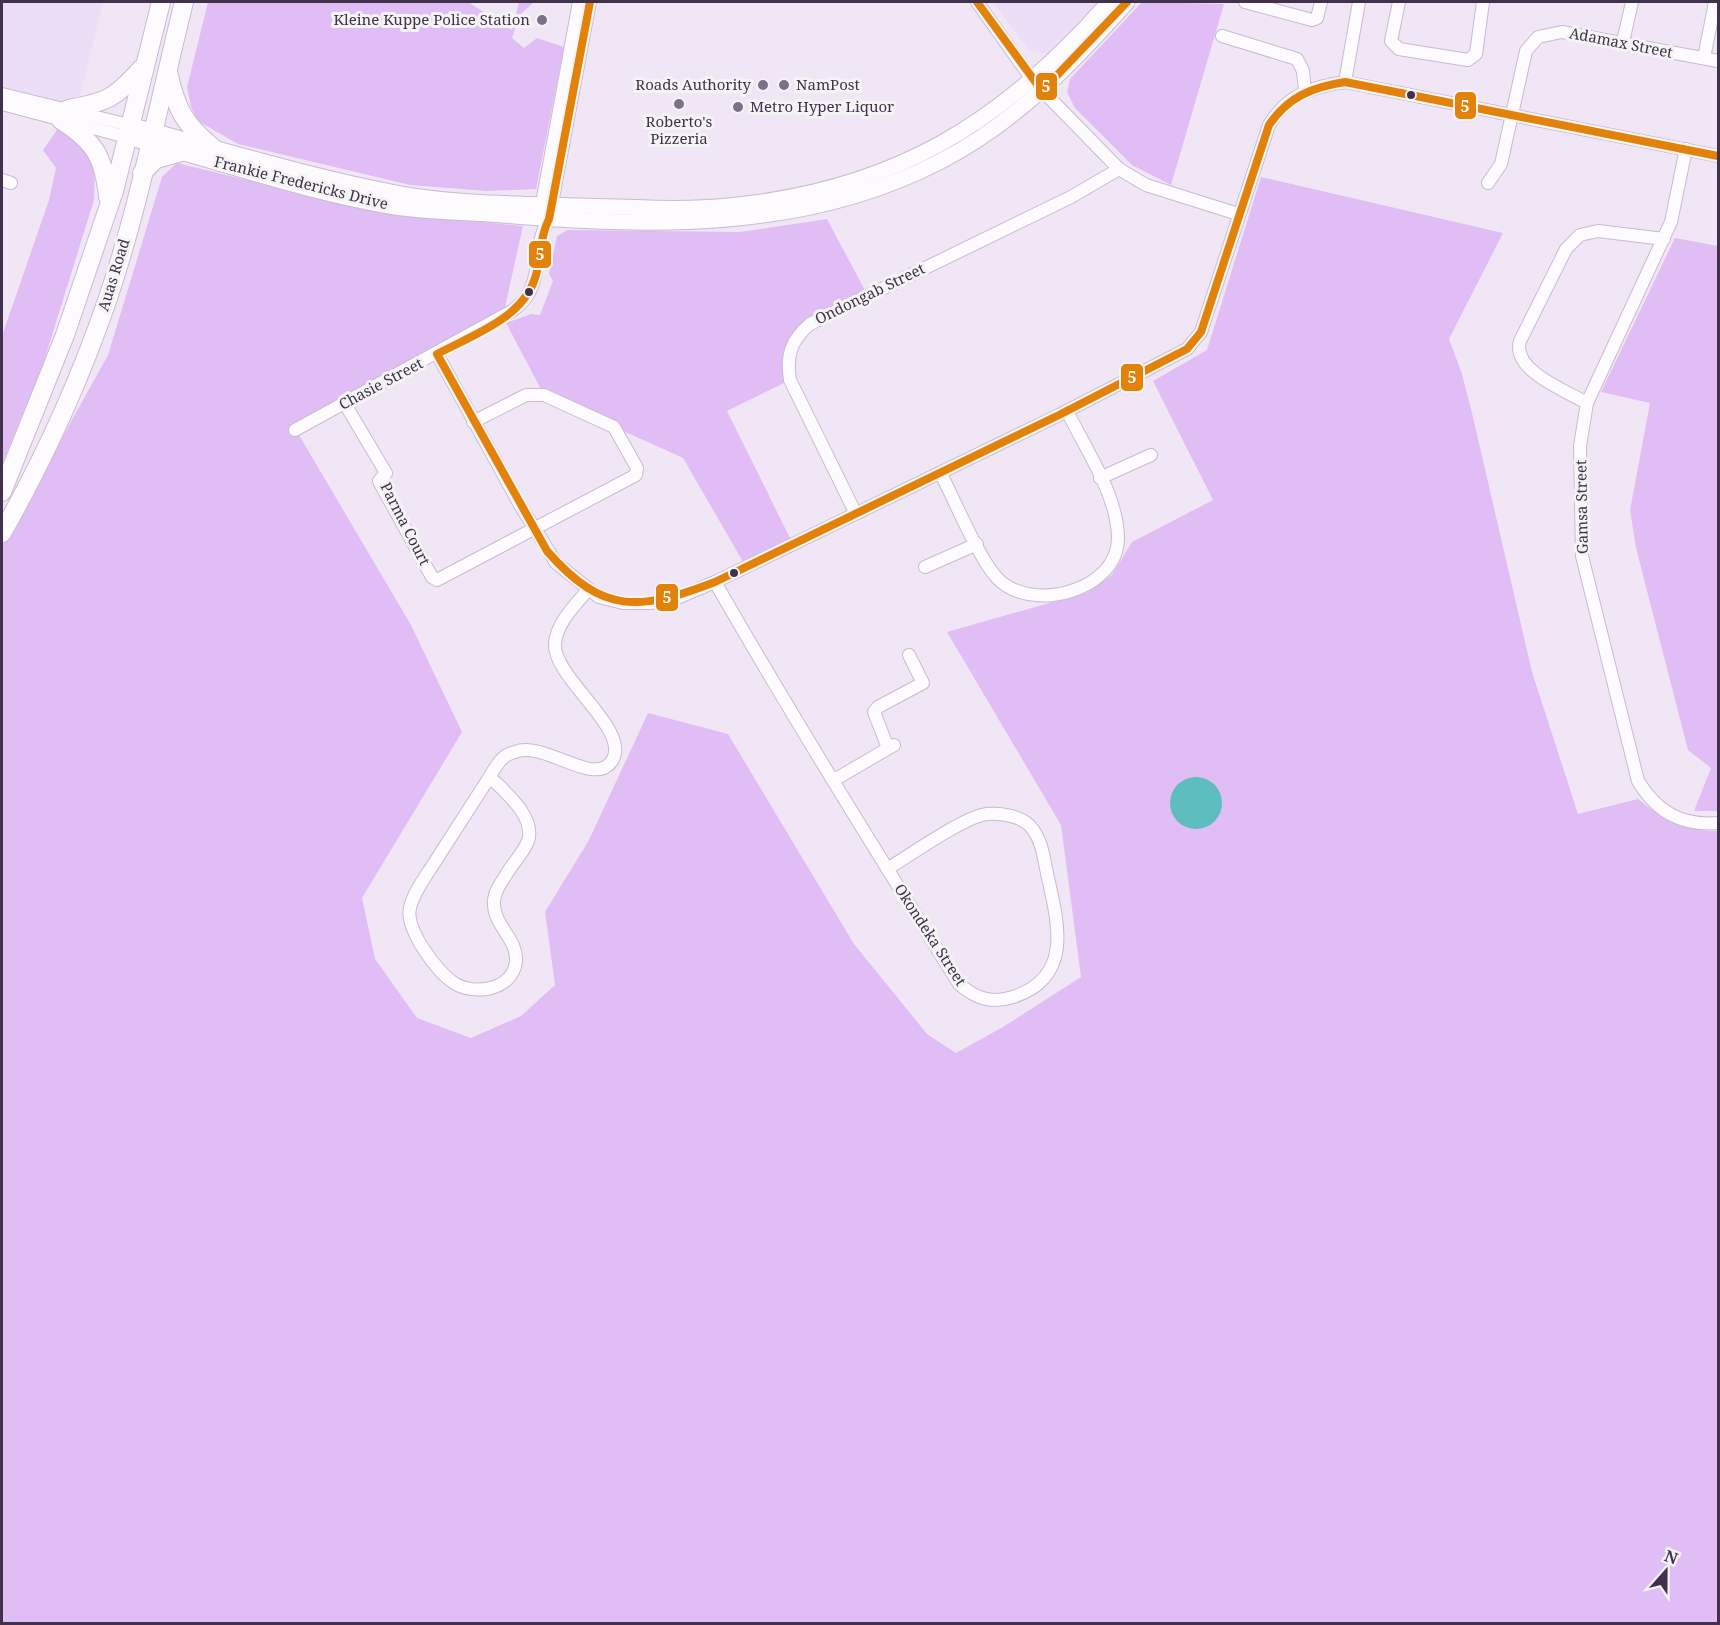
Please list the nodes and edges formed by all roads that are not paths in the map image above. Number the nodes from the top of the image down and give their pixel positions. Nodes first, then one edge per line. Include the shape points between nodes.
1 (161, 2) edge
2 (184, 2) edge
3 (579, 2) edge
4 (590, 2) edge
5 (977, 2) edge
6 (1109, 2) edge
7 (1127, 2) edge
8 (1245, 2) edge
9 (1322, 2) edge
10 (1359, 2) edge
11 (1399, 2) edge
12 (1484, 2) edge
13 (1632, 2) edge
14 (1715, 2) edge
15 (1222, 36) dead end
16 (1623, 42) junction
17 (1704, 58) junction
18 (1719, 61) edge
19 (145, 64) junction
20 (168, 67) junction
21 (1345, 82) junction
22 (1037, 86) junction
23 (1305, 90) junction
24 (2, 94) edge
25 (2, 104) edge
26 (64, 115) junction
27 (1510, 115) junction
28 (128, 131) junction
29 (151, 137) junction
30 (212, 147) junction
31 (1686, 149) junction
32 (181, 152) junction
33 (1719, 156) edge
34 (1119, 169) junction
35 (142, 173) junction
36 (1488, 183) dead end
37 (109, 204) junction
38 (1238, 214) junction
39 (544, 215) junction
40 (1664, 239) junction
41 (437, 354) junction
42 (1587, 403) junction
43 (345, 404) junction
44 (1067, 411) junction
45 (473, 422) junction
46 (295, 430) dead end
47 (1151, 455) dead end
48 (941, 474) junction
49 (1100, 478) junction
50 (2, 492) edge
51 (855, 513) junction
52 (535, 530) junction
53 (2, 532) edge
54 (977, 544) junction
55 (926, 567) dead end
56 (715, 582) junction
57 (588, 590) junction
58 (909, 655) dead end
59 (490, 777) junction
60 (834, 780) junction
61 (1719, 823) edge
62 (887, 869) junction

1 - 19 highway, Auas Road
2 - 20 highway, Auas Road
3 - 39 street, Chasie Street
4 - 39 street, Chasie Street
5 - 22 street
6 - 22 main road, Frankie Fredericks Drive
7 - 22 main road, Frankie Fredericks Drive
8 - 9 street via 1312,20 1317,18
10 - 21 street
11 - 12 street via 1391,41 1394,45 1468,60 1476,54
13 - 16 street
14 - 17 street
15 - 23 street via 1297,59
16 - 17 street, Adamax Street
16 - 27 street, Adamax Street via 1562,32 1538,37 1526,51
17 - 18 street, Adamax Street
19 - 26 highway via 115,96
19 - 28 highway, Auas Road
20 - 29 highway, Auas Road
20 - 30 highway via 183,118
21 - 23 street
21 - 27 street
22 - 34 street
22 - 39 main road, Frankie Fredericks Drive via 934,148 880,171 812,192 728,206
23 - 38 street via 1283,105 1269,125
24 - 26 street
25 - 26 street
26 - 28 street
26 - 37 highway via 97,152 106,175
27 - 31 street
27 - 36 street, Adamax Street via 1501,164
28 - 29 main road, Frankie Fredericks Drive
28 - 37 highway, Auas Road
29 - 30 main road, Frankie Fredericks Drive
29 - 32 main road, Frankie Fredericks Drive
29 - 35 highway, Auas Road
30 - 39 main road, Frankie Fredericks Drive via 399,194
31 - 33 street
31 - 40 street, Gamsa Street
32 - 35 highway via 156,159
32 - 39 main road, Frankie Fredericks Drive via 396,207
34 - 38 street via 1146,185
34 - 51 street, Ondongab Street via 1071,197 810,324 798,334 789,356 790,380
35 - 53 highway, Auas Road via 108,299 91,345
37 - 50 highway, Auas Road via 65,335
38 - 44 street via 1195,341 1173,357
39 - 41 street, Chasie Street via 536,277 529,296 512,311
40 - 42 street, Gamsa Street
40 - 42 street via 1598,231 1580,235 1566,249 1520,341 1520,357 1533,372
41 - 43 street, Chasie Street
41 - 45 street
42 - 61 street, Gamsa Street via 1580,446 1582,556 1638,781 1648,798 1668,813 1689,823
43 - 46 street, Chasie Street
43 - 52 street, Parma Court via 386,473 379,481 432,577 442,579
44 - 48 street
44 - 49 street
45 - 52 street
45 - 52 street via 534,393 608,423 620,436 637,468 636,475
47 - 49 street
48 - 51 street
48 - 54 street
49 - 54 street via 1117,518 1118,541 1108,565 1086,585 1046,597 1026,594 997,577
51 - 56 street
52 - 57 street via 556,563
54 - 55 street
56 - 57 street via 677,598 650,603 623,603
56 - 60 street, Okondeka Street
57 - 59 street via 568,613 554,646 560,662 614,738 611,762 596,771 541,751 517,750 504,757
58 - 60 street via 925,688 874,712 891,747
59 - 59 street via 409,909 410,924 433,962 456,985 472,990 500,985 511,976 516,964 514,944 496,914 494,903 528,840 528,826 522,813
60 - 62 street, Okondeka Street
62 - 62 street, Okondeka Street via 959,984 975,998 1009,999 1032,991 1047,976 1057,954 1059,930 1040,843 1030,826 1002,814 974,818

